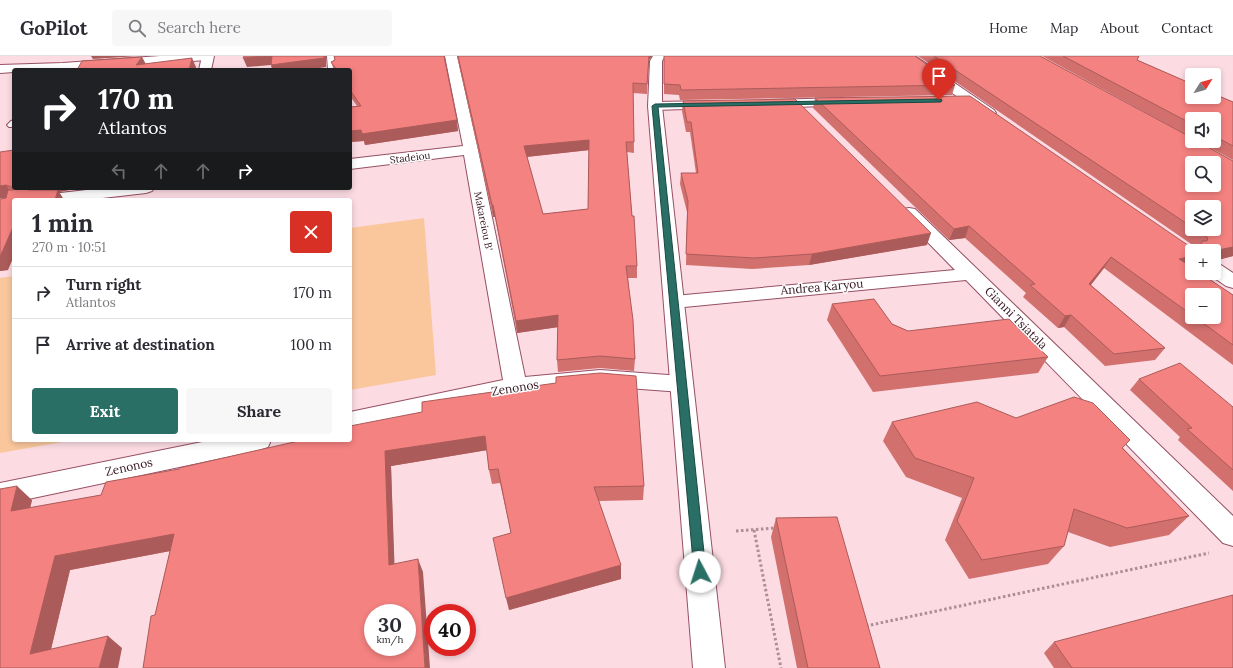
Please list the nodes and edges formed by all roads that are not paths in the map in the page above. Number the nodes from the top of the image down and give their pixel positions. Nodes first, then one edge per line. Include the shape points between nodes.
1 (207, 56) edge
2 (331, 56) edge
3 (451, 56) edge
4 (659, 56) edge
5 (907, 56) edge
6 (73, 68) edge
7 (205, 68) edge
8 (332, 68) edge
9 (0, 69) edge
10 (12, 69) edge
11 (947, 100) edge
12 (970, 100) junction
13 (852, 102) edge
14 (797, 103) junction
15 (726, 104) edge
16 (757, 104) edge
17 (655, 106) junction
18 (814, 120) edge
19 (1003, 122) edge
20 (471, 150) junction
21 (352, 164) edge
22 (129, 190) edge
23 (60, 198) edge
24 (898, 202) edge
25 (971, 274) junction
26 (1221, 274) edge
27 (1233, 282) edge
28 (674, 302) junction
29 (682, 384) junction
30 (516, 386) junction
31 (352, 421) edge
32 (249, 442) edge
33 (0, 494) edge
34 (1233, 534) edge
35 (709, 668) edge

1 - 6 street
1 - 7 street
2 - 8 lane
3 - 20 street, Makareiou B'
4 - 17 street via 656,61
5 - 12 street
9 - 10 street
11 - 12 street
12 - 19 street
13 - 14 street
14 - 16 street
14 - 18 street
15 - 17 street
17 - 28 street
20 - 21 street, Stadeiou
20 - 30 street, Makareiou B'
22 - 23 street
24 - 25 street, Gianni Tsiatala
25 - 28 street, Andrea Karyou
25 - 34 street, Gianni Tsiatala
26 - 27 street
28 - 29 street
29 - 30 street, Zenonos via 600,378
29 - 35 street
30 - 31 street, Zenonos
32 - 33 street, Zenonos

